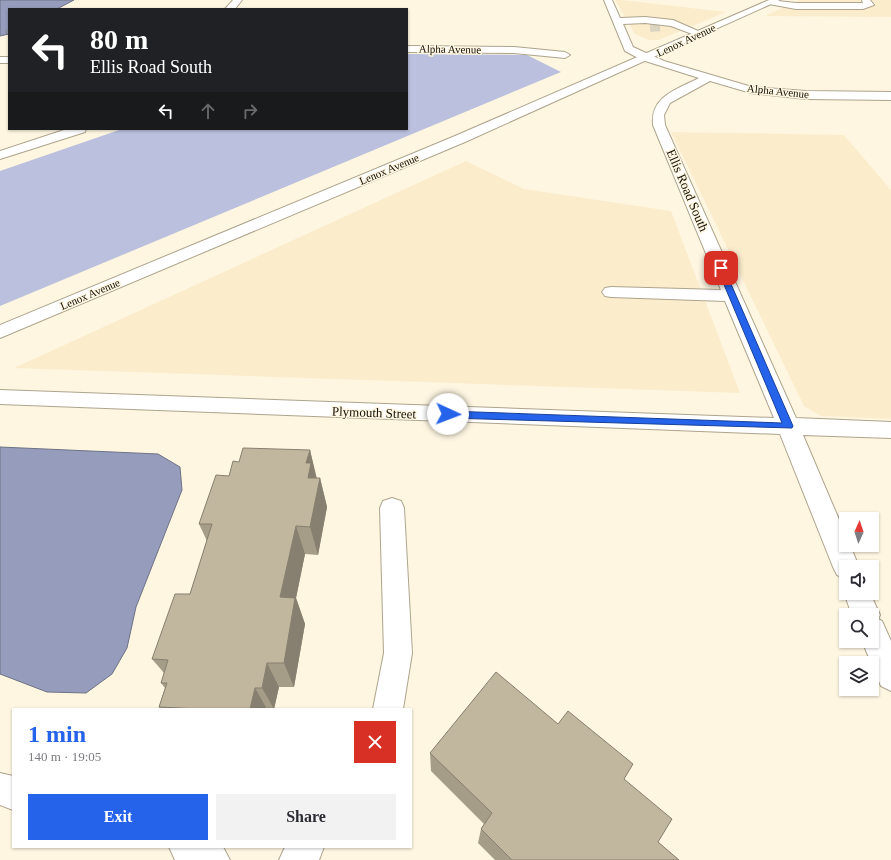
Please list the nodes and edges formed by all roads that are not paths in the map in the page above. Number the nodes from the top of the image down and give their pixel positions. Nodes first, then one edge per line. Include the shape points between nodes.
1 (238, 0) edge
2 (608, 0) edge
3 (866, 0) edge
4 (774, 1) edge
5 (231, 8) edge
6 (618, 21) junction
7 (678, 26) junction
8 (700, 34) junction
9 (683, 41) junction
10 (408, 48) edge
11 (564, 55) dead end
12 (646, 58) junction
13 (708, 78) junction
14 (891, 96) edge
15 (77, 130) edge
16 (0, 155) edge
17 (611, 292) dead end
18 (733, 296) junction
19 (0, 332) edge
20 (0, 397) edge
21 (788, 426) junction
22 (891, 430) edge
23 (392, 508) dead end
24 (843, 560) edge
25 (879, 647) edge
26 (891, 676) edge
27 (388, 708) edge
28 (0, 789) edge
29 (12, 793) edge
30 (188, 848) edge
31 (306, 848) edge
32 (212, 860) edge
33 (297, 860) edge

1 - 5 street
2 - 6 street
3 - 4 street via 869,5 863,6 796,6
4 - 8 street, Lenox Avenue
6 - 7 street via 644,26
6 - 12 street via 626,33 629,49
7 - 8 street
7 - 9 street via 666,32
8 - 9 street, Lenox Avenue
9 - 12 street, Lenox Avenue
10 - 11 street, Alpha Avenue via 514,50
12 - 13 street, Alpha Avenue
12 - 19 street, Lenox Avenue
13 - 14 street, Alpha Avenue via 751,90 786,94
13 - 18 street, Ellis Road South via 665,101 658,115 659,124
15 - 16 street
17 - 18 street
18 - 21 street, Ellis Road South
20 - 21 street, Plymouth Street
21 - 22 street, Plymouth Street
21 - 24 street, Ellis Road South
23 - 27 street via 398,654
25 - 26 street
28 - 29 street
30 - 32 street
31 - 33 street

